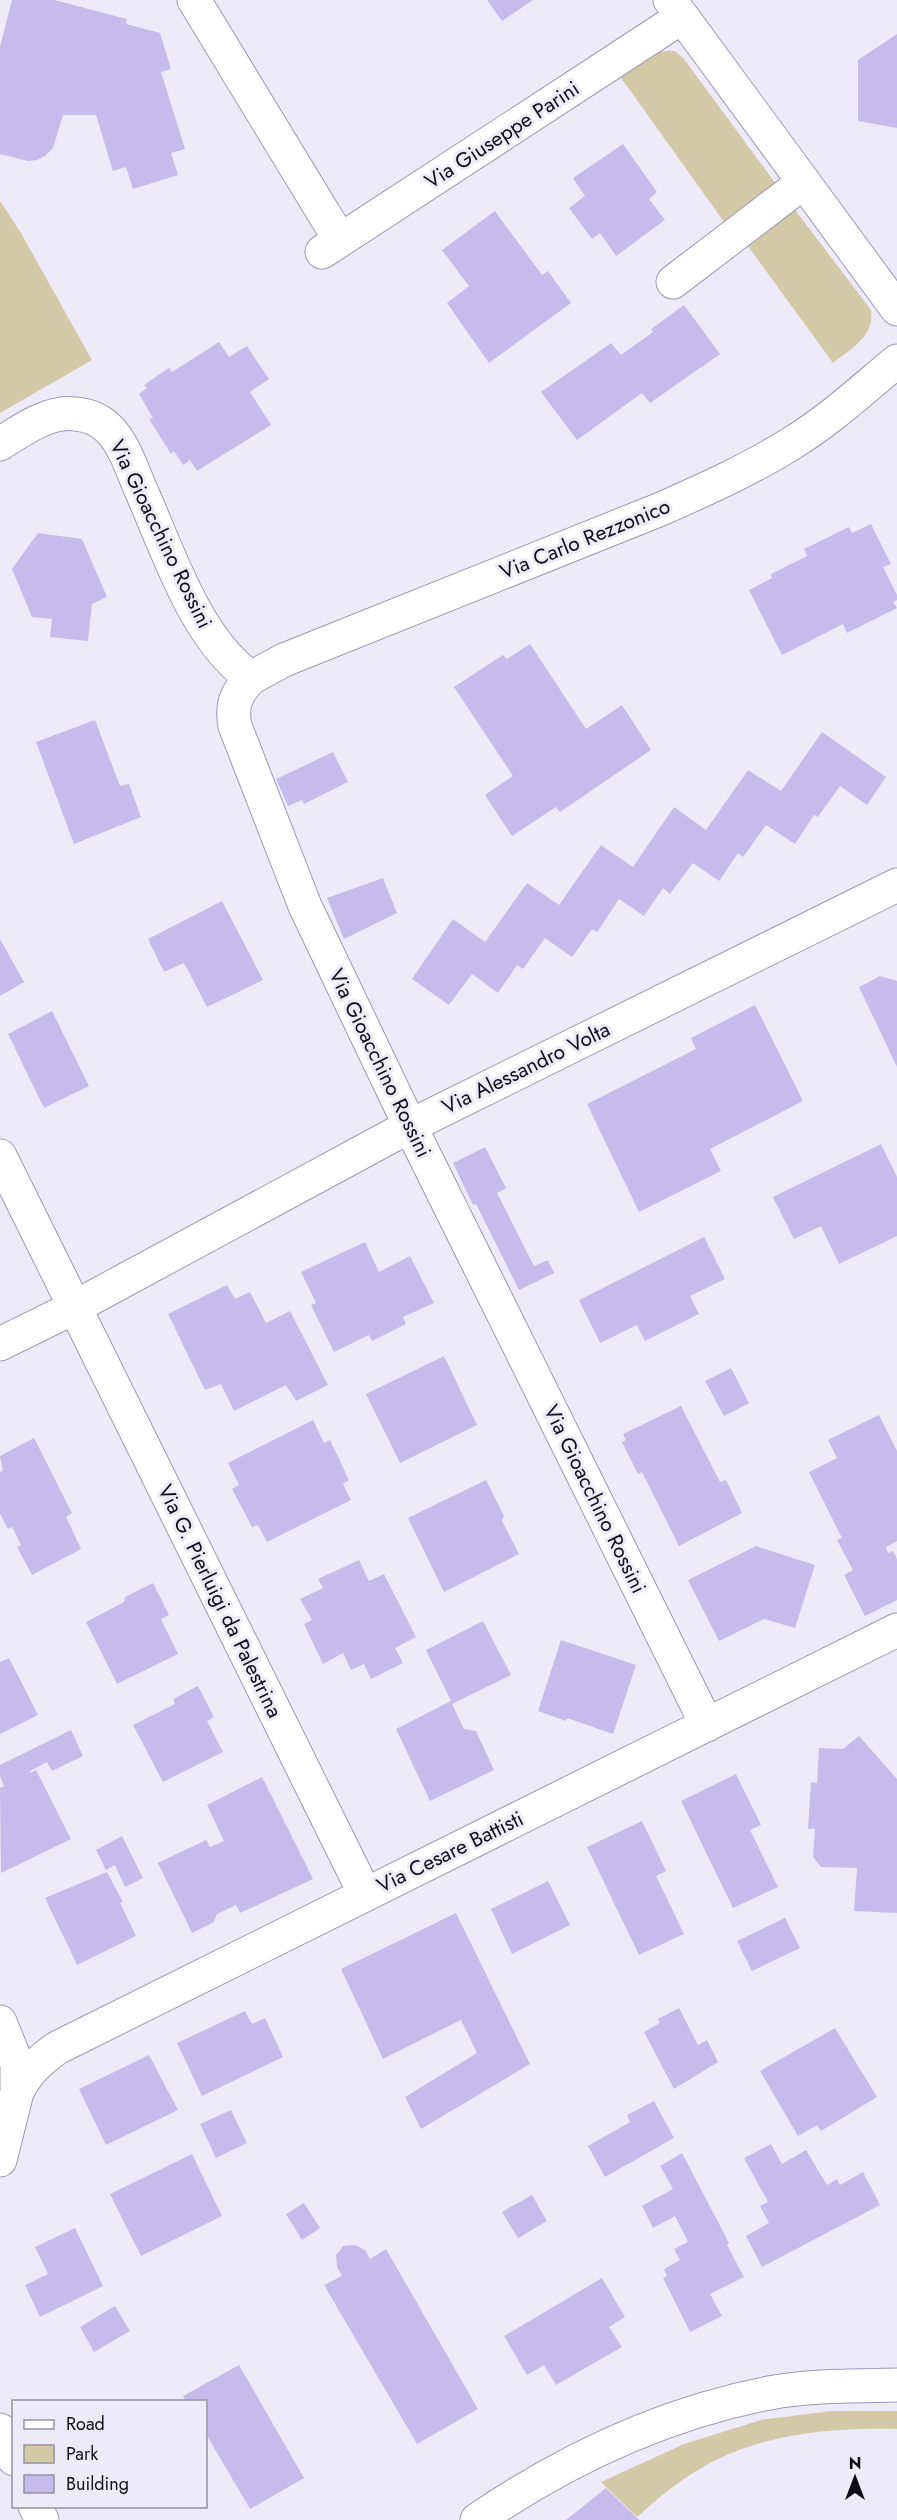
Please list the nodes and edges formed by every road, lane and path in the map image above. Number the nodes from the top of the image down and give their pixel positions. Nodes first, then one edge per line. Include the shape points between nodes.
1 (194, 0) edge
2 (676, 8) edge
3 (804, 182) junction
4 (673, 282) dead end
5 (897, 309) edge
6 (897, 361) edge
7 (0, 444) edge
8 (251, 678) junction
9 (897, 885) edge
10 (410, 1126) junction
11 (0, 1156) edge
12 (75, 1307) junction
13 (0, 1344) edge
14 (897, 1630) edge
15 (707, 1725) junction
16 (365, 1894) junction
17 (0, 2022) edge
18 (17, 2078) junction
19 (0, 2160) edge
20 (897, 2385) edge
21 (0, 2430) edge
22 (12, 2455) edge
23 (477, 2520) edge

1 - 2 street, Via Giuseppe Parini via 331,246
2 - 3 street, Via Giuseppe Parini
3 - 4 street
3 - 5 street, Via Giuseppe Parini
6 - 8 street, Via Carlo Rezzonico via 794,442 723,482 284,660
7 - 8 street, Via Gioacchino Rossini via 51,417 72,413 101,422 119,442 198,617 220,650
8 - 10 street, Via Gioacchino Rossini via 236,697 232,711 235,726 305,906
9 - 10 street, Via Alessandro Volta
10 - 12 street, Via Alessandro Volta
10 - 15 street, Via Gioacchino Rossini
11 - 12 street, Via G. Pierluigi da Palestrina
12 - 13 street, Via Alessandro Volta
12 - 16 street, Via G. Pierluigi da Palestrina
14 - 15 street, Via Cesare Battisti
15 - 16 street, Via Cesare Battisti
16 - 18 street, Via Cesare Battisti via 57,2048 25,2077
17 - 18 street
18 - 19 street, Via Cesare Battisti
20 - 23 street via 771,2392 712,2406 650,2427 595,2452 536,2482
21 - 22 street

